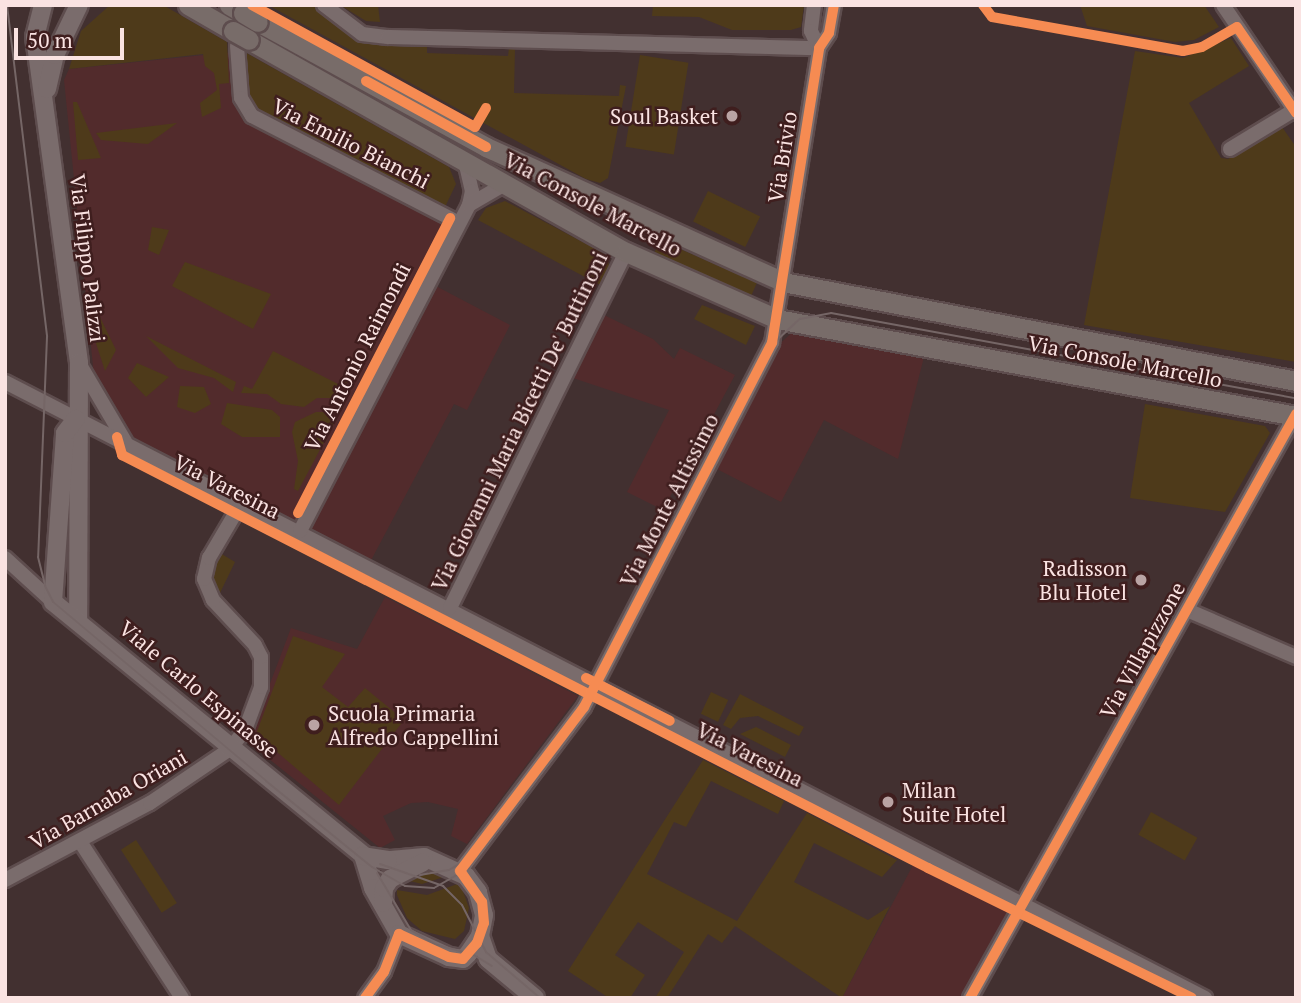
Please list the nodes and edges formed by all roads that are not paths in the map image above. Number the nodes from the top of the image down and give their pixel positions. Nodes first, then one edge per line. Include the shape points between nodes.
1 (43, 5) edge
2 (188, 5) edge
3 (324, 5) edge
4 (814, 5) edge
5 (834, 5) edge
6 (1223, 5) edge
7 (80, 8) edge
8 (244, 13) edge
9 (240, 39) junction
10 (819, 48) junction
11 (45, 106) junction
12 (1295, 110) edge
13 (1230, 149) dead end
14 (465, 162) junction
15 (505, 184) junction
16 (469, 205) junction
17 (459, 223) junction
18 (626, 252) junction
19 (783, 282) junction
20 (776, 326) junction
21 (79, 363) junction
22 (1296, 381) edge
23 (5, 382) edge
24 (78, 416) junction
25 (1295, 416) edge
26 (126, 442) junction
27 (243, 502) junction
28 (300, 531) junction
29 (5, 558) edge
30 (75, 560) junction
31 (53, 602) junction
32 (450, 608) junction
33 (1187, 610) junction
34 (78, 618) junction
35 (1296, 657) edge
36 (596, 683) junction
37 (232, 748) junction
38 (81, 842) junction
39 (363, 856) junction
40 (453, 868) junction
41 (5, 880) edge
42 (383, 903) junction
43 (1024, 903) junction
44 (399, 933) junction
45 (480, 936) junction
46 (463, 959) junction
47 (488, 959) junction
48 (182, 998) edge
49 (365, 998) edge
50 (535, 998) edge
51 (970, 998) edge
52 (1205, 998) edge

1 - 11 street, Via Filippo Palizzi via 35,37
2 - 9 main road, Via Console Marcello
3 - 10 street via 362,34 388,37
4 - 10 street, Via Brivio via 811,31
5 - 10 street, Via Brivio via 829,33
6 - 12 street
7 - 11 street, Via Filippo Palizzi via 55,55
8 - 19 main road, Via Console Marcello via 486,147
9 - 14 main road, Via Console Marcello
9 - 17 street, Via Emilio Bianchi via 241,98 252,116
10 - 19 street, Via Brivio
11 - 21 street, Via Filippo Palizzi
12 - 13 street
14 - 15 main road, Via Console Marcello
14 - 16 street via 472,191
15 - 16 street
15 - 18 main road, Via Console Marcello
16 - 17 street, Via Antonio Raimondi
17 - 28 street, Via Antonio Raimondi
18 - 20 main road, Via Console Marcello
18 - 32 street, Via Giovanni Maria Bicetti De' Buttinoni
19 - 20 street, Via Brivio
19 - 22 main road, Via Console Marcello
20 - 25 main road, Via Console Marcello
20 - 36 street, Via Monte Altissimo
21 - 24 street, Via Filippo Palizzi
21 - 26 street
23 - 24 street, Via Varesina
24 - 26 street, Via Varesina
24 - 30 street, Via Filippo Palizzi
24 - 31 street, Via Filippo Palizzi via 65,433
25 - 33 street, Via Villapizzone
26 - 27 street, Via Varesina
27 - 28 street, Via Varesina
27 - 37 street via 209,558 204,579 213,600 261,657 255,706
28 - 32 street, Via Varesina
29 - 31 street, Viale Carlo Espinasse
30 - 31 street, Via Filippo Palizzi
30 - 34 street, Via Filippo Palizzi
31 - 34 street, Viale Carlo Espinasse
32 - 36 street, Via Varesina
33 - 35 street
33 - 43 street, Via Villapizzone
34 - 37 street, Viale Carlo Espinasse
36 - 40 street, Via Monte Altissimo via 554,751
36 - 43 street, Via Varesina
37 - 38 street, Via Barnaba Oriani
37 - 39 street, Viale Carlo Espinasse
38 - 41 street, Via Barnaba Oriani
38 - 48 street
39 - 40 street via 388,860 417,856
39 - 42 street
40 - 42 street via 425,862 401,870 384,888
40 - 45 street via 482,902
42 - 44 street
43 - 51 street, Via Villapizzone
43 - 52 street, Via Varesina
44 - 46 street via 429,950
44 - 49 street
45 - 46 street
45 - 47 street
46 - 47 street
47 - 50 street

